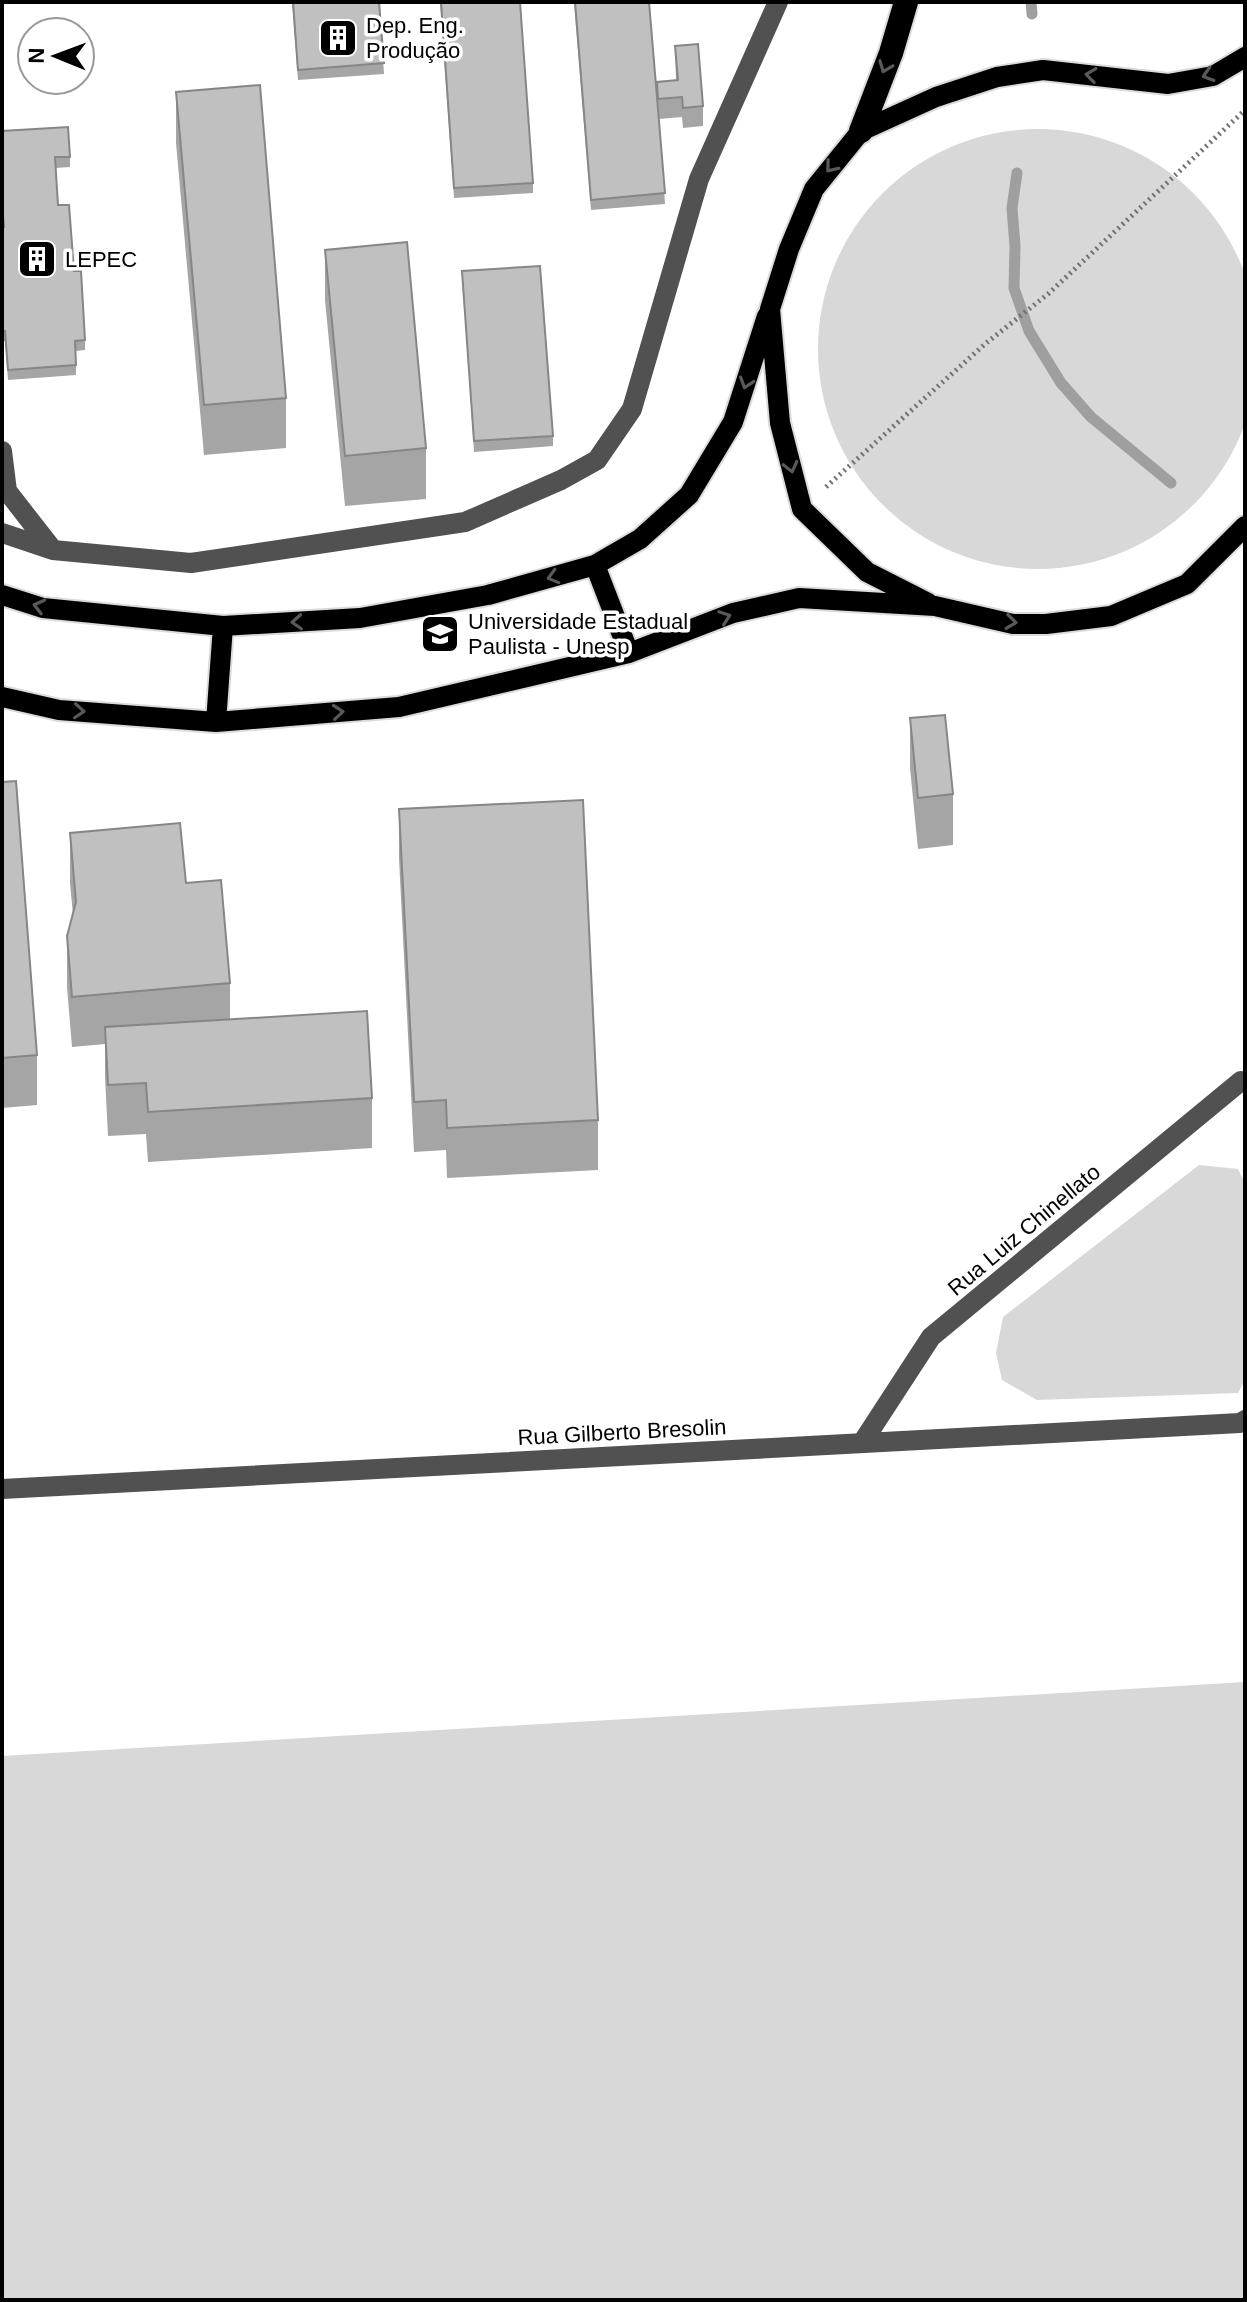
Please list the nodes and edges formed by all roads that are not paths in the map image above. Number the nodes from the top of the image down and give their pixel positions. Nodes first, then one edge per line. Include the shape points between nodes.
1 (778, 2) edge
2 (906, 2) edge
3 (1245, 57) edge
4 (861, 131) junction
5 (770, 309) junction
6 (2, 451) edge
7 (1245, 526) edge
8 (2, 533) edge
9 (53, 550) junction
10 (595, 565) junction
11 (2, 595) edge
12 (935, 606) junction
13 (223, 626) junction
14 (629, 653) junction
15 (2, 697) edge
16 (216, 722) junction
17 (1245, 1082) edge
18 (1245, 1420) edge
19 (862, 1443) junction
20 (2, 1489) edge

1 - 9 street via 699,179 632,409 597,460 465,522 191,563
2 -> 4 highway
3 -> 4 main road via 1213,76 1168,84 1043,70 997,77
4 -> 5 main road via 814,189
5 -> 10 main road via 733,422 689,495 640,539
5 -> 12 main road via 780,423 802,509 867,572
6 - 9 street via 7,491
12 -> 7 main road via 1013,624 1111,616 1187,584
8 - 9 street
10 -> 13 main road via 488,595 360,618
10 - 14 main road
13 -> 11 main road via 43,608
14 -> 12 main road via 733,613 799,598
13 - 16 main road
16 -> 14 main road via 399,707
15 -> 16 main road via 59,710
17 - 19 street, Rua Luiz Chinellato via 931,1337
18 - 19 street, Rua Gilberto Bresolin
19 - 20 street, Rua Gilberto Bresolin

